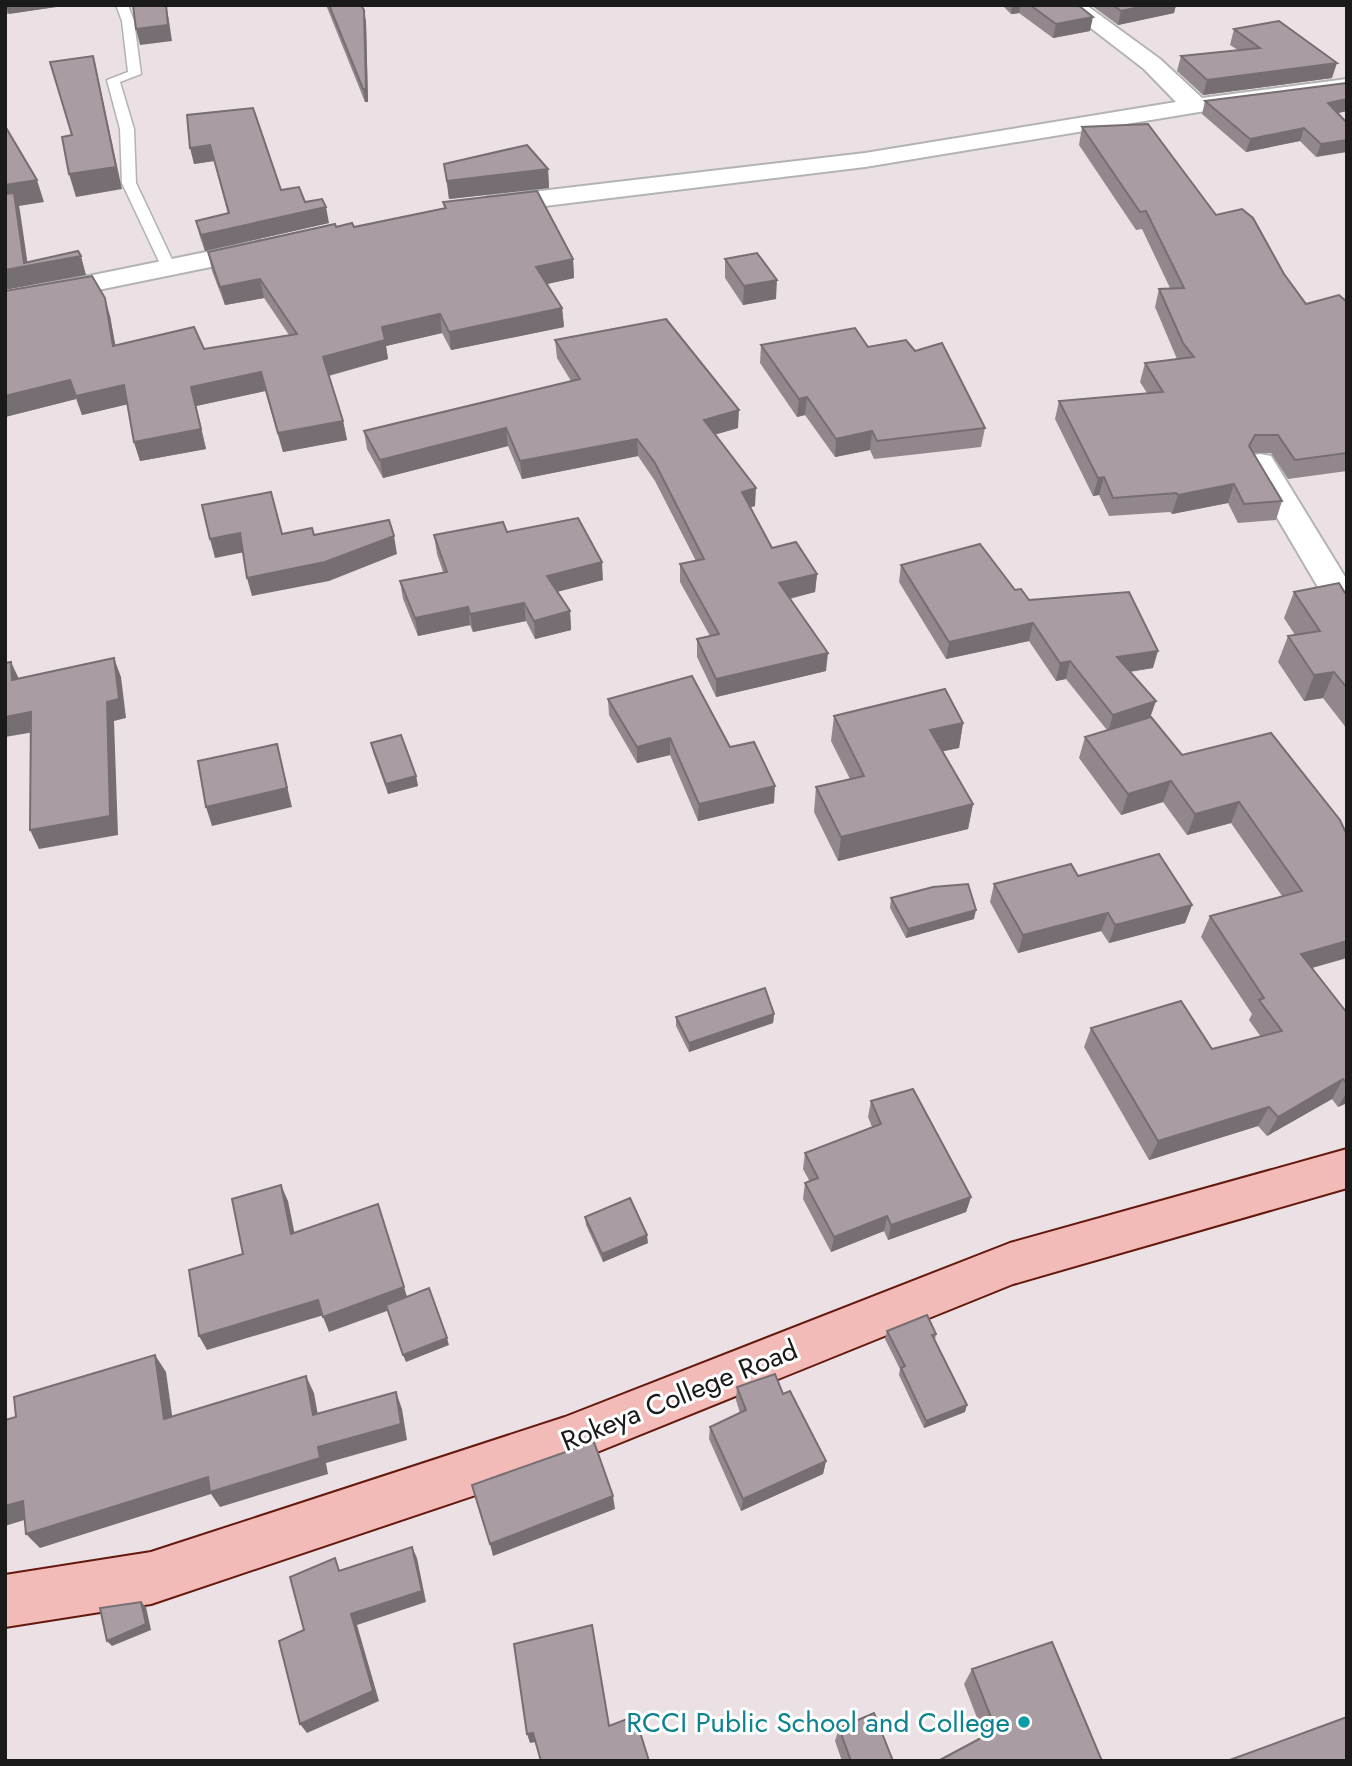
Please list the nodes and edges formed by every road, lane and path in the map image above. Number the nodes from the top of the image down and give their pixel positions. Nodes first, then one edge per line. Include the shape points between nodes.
1 (122, 5) edge
2 (1072, 5) edge
3 (1347, 86) edge
4 (1199, 105) junction
5 (469, 207) edge
6 (279, 245) edge
7 (170, 270) junction
8 (5, 301) edge
9 (1260, 463) edge
10 (1347, 608) edge
11 (1347, 1168) edge
12 (5, 1601) edge

1 - 7 lane via 135,75 113,80 127,129 129,183
2 - 4 street
3 - 4 street
4 - 5 street via 865,160
6 - 7 street
7 - 8 street
9 - 10 street
11 - 12 street, Rokeya College Road via 1010,1264 565,1441 151,1578

